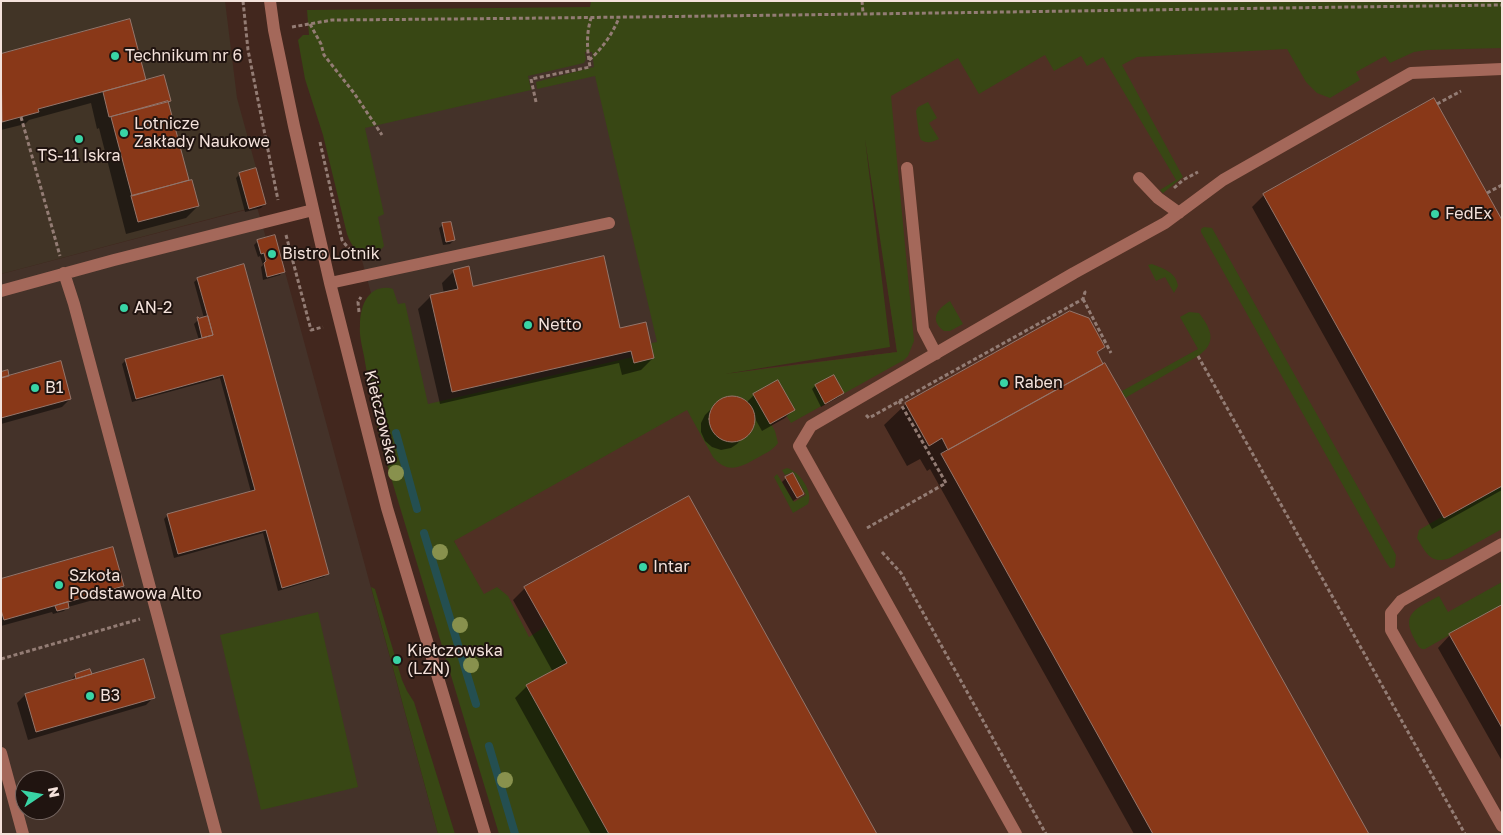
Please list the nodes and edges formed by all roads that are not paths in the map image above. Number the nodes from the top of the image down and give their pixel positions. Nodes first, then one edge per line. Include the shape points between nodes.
1 (270, 1) edge
2 (1502, 69) edge
3 (907, 168) dead end
4 (1140, 178) dead end
5 (313, 210) junction
6 (1178, 213) junction
7 (609, 223) dead end
8 (64, 273) junction
9 (330, 283) junction
10 (1, 291) edge
11 (936, 354) junction
12 (1502, 544) edge
13 (1, 753) edge
14 (1502, 826) edge
15 (23, 834) edge
16 (216, 834) edge
17 (485, 834) edge
18 (1016, 834) edge

1 - 5 street, Kiełczowska
2 - 6 street via 1411,73 1232,174
3 - 11 street via 923,329
4 - 6 street via 1158,198
5 - 8 street
5 - 9 street, Kiełczowska
6 - 11 street
7 - 9 street
8 - 10 street
8 - 16 street
9 - 17 street, Kiełczowska via 387,508
11 - 18 street via 811,426 799,446
12 - 14 street via 1401,601 1391,613 1391,630
13 - 15 street

